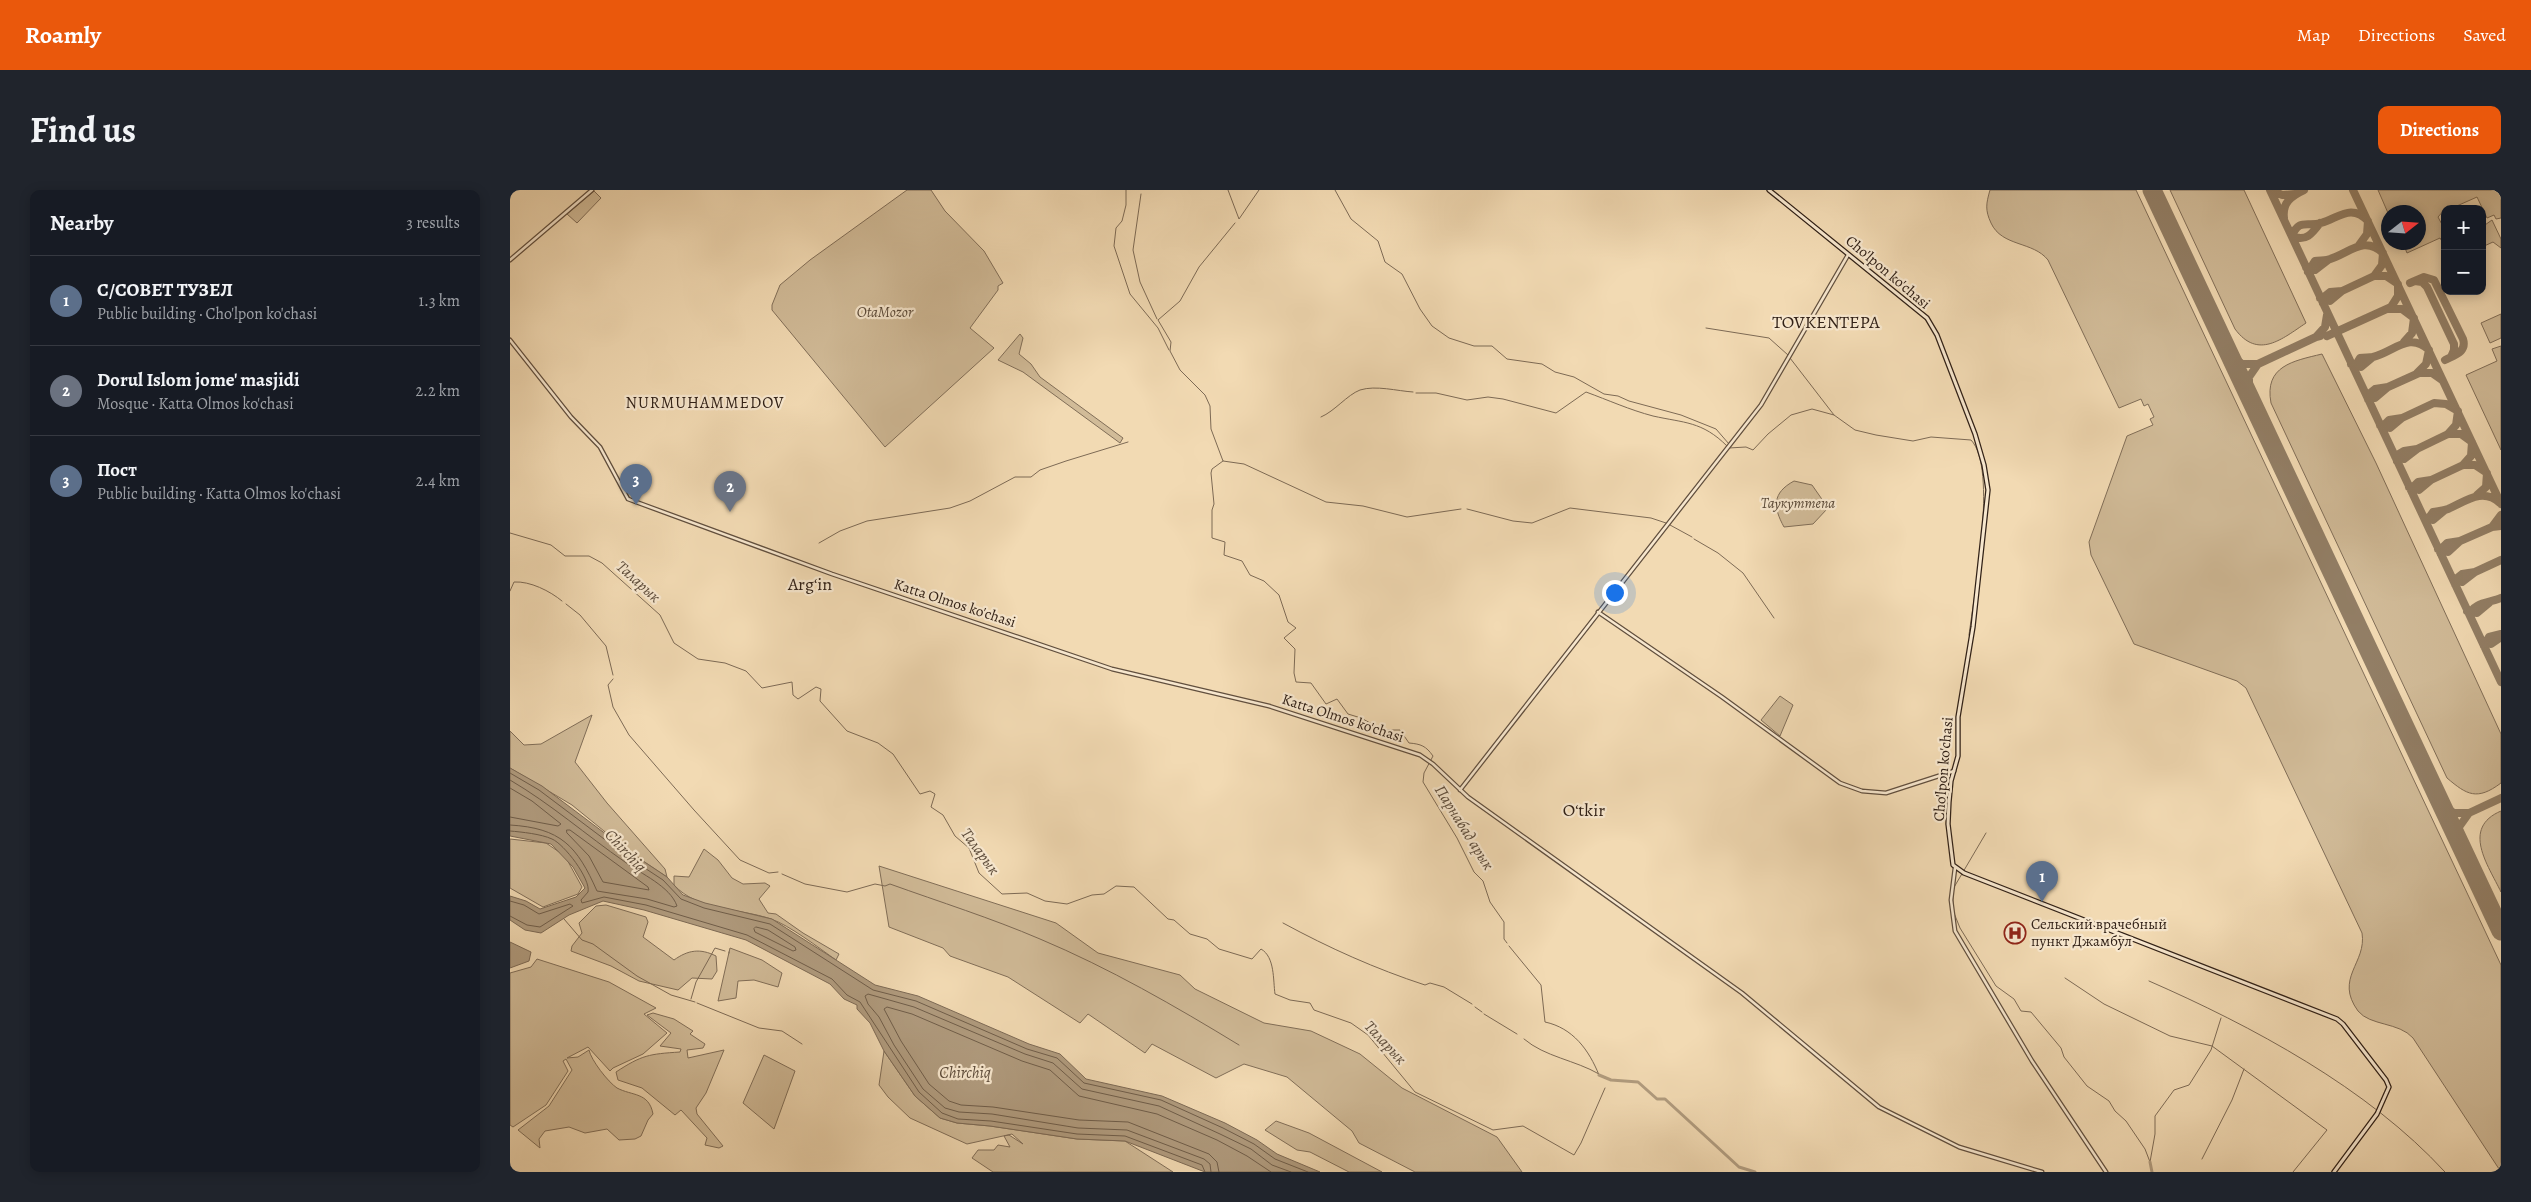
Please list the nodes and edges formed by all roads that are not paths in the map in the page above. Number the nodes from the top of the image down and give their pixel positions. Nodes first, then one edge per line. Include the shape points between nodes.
1 (592, 190) edge
2 (1769, 190) edge
3 (1849, 253) junction
4 (510, 260) edge
5 (510, 340) edge
6 (1598, 612) junction
7 (1954, 771) junction
8 (1460, 790) junction
9 (1955, 868) junction
10 (2042, 1172) edge
11 (2106, 1172) edge
12 (2334, 1172) edge

1 - 4 street
2 - 3 main road, Cho'lpon ko'chasi
3 - 6 street via 1761,405
3 - 7 main road, Cho'lpon ko'chasi via 1931,324 1965,405 1985,469 1988,500 1958,717 1958,756
5 - 8 street, Katta Olmos ko'chasi via 571,417 600,447 628,499 832,574 1112,669 1288,711 1344,729 1427,760
6 - 7 street via 1840,783 1862,791 1886,793
6 - 8 street
7 - 9 main road, Cho'lpon ko'chasi via 1948,824
8 - 10 street, Katta Olmos ko'chasi via 1742,993 1879,1107 1959,1147
9 - 11 street via 1951,900 1955,931 2032,1061
9 - 12 main road via 2336,1018 2389,1087 2377,1113

